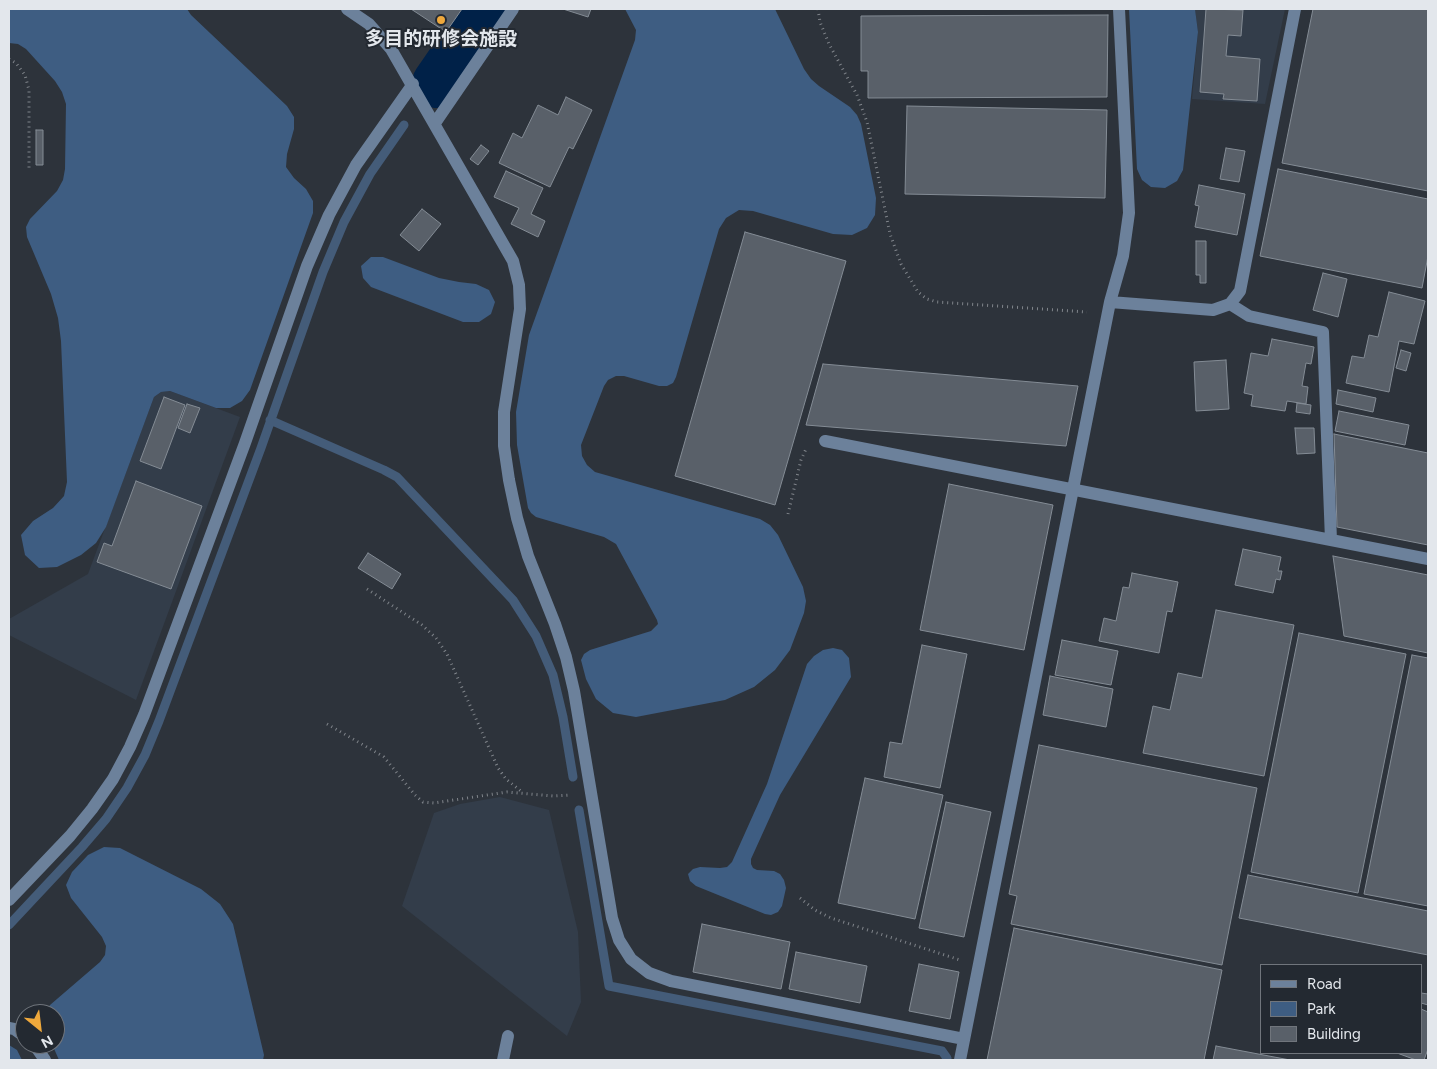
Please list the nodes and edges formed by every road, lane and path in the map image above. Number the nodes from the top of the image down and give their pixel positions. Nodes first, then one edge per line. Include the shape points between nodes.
1 (347, 9) edge
2 (513, 9) edge
3 (818, 9) edge
4 (1119, 9) edge
5 (1295, 9) edge
6 (9, 59) edge
7 (412, 84) junction
8 (435, 123) junction
9 (29, 168) dead end
10 (1230, 304) junction
11 (1109, 307) junction
12 (825, 440) joint
13 (1073, 489) junction
14 (788, 514) dead end
15 (1331, 540) junction
16 (1428, 559) edge
17 (367, 589) dead end
18 (327, 724) dead end
19 (591, 792) junction
20 (522, 793) junction
21 (800, 898) dead end
22 (9, 900) edge
23 (979, 966) junction
24 (508, 1036) dead end
25 (964, 1039) junction
26 (503, 1060) edge
27 (960, 1060) edge

1 - 7 street via 369,24 386,43
2 - 8 street
3 - 11 path via 829,44 867,122 890,234 901,264 918,292 937,302
4 - 11 street via 1129,213 1123,256
5 - 10 street via 1240,291
6 - 9 path via 25,76 29,90
7 - 8 street
7 - 22 street via 356,165 307,266 245,443 130,748 92,809
8 - 19 street via 513,261 519,285 520,309 504,412 504,446 517,518 528,556 566,657
10 - 11 street via 1213,310
10 - 15 street via 1249,316 1323,332
11 - 13 street
12 - 13 street
12 - 14 path via 814,443 801,460
13 - 15 street
13 - 23 street
15 - 16 street
17 - 20 path via 436,638 447,654 491,756 506,778
18 - 20 path via 384,757 423,802
19 - 20 path via 553,796
19 - 25 street via 618,940 631,959 649,973 671,981
21 - 23 path via 831,918
23 - 25 street
24 - 26 street
25 - 27 street

